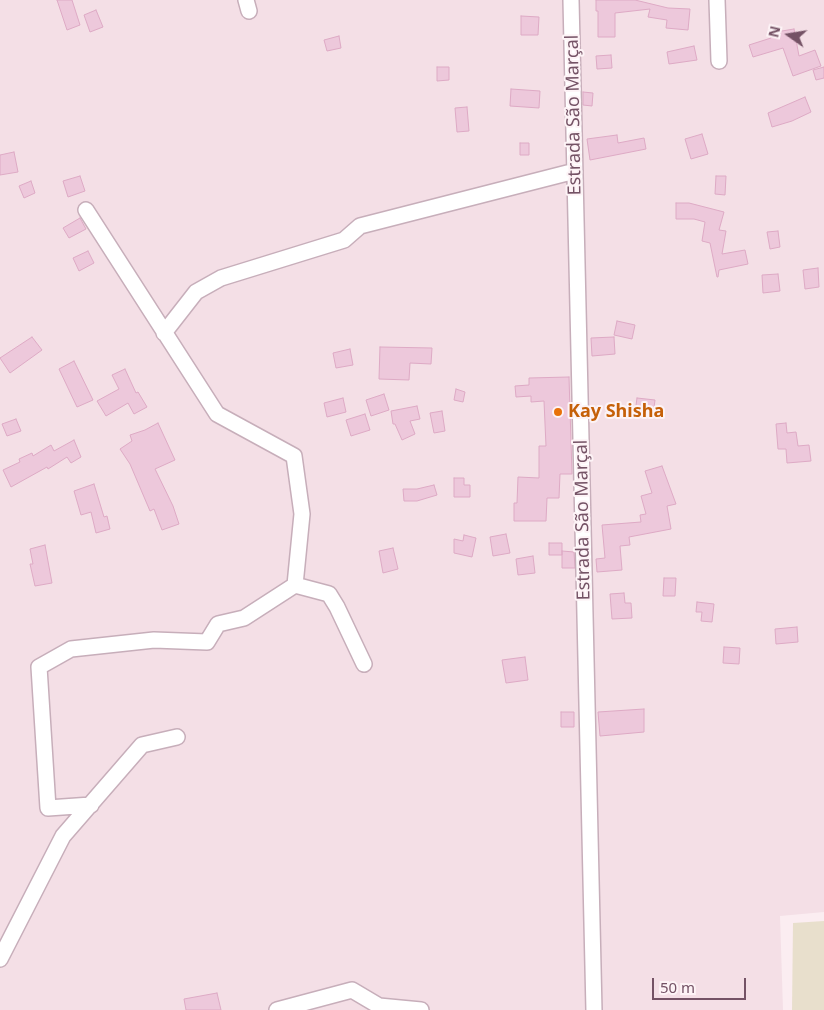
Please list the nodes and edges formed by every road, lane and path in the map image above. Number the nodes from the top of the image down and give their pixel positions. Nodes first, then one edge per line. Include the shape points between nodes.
1 (571, 0) edge
2 (717, 0) edge
3 (719, 61) dead end
4 (575, 171) junction
5 (86, 210) dead end
6 (164, 333) junction
7 (295, 585) junction
8 (364, 664) dead end
9 (177, 737) dead end
10 (91, 805) junction
11 (0, 959) edge
12 (276, 1010) edge
13 (421, 1010) edge
14 (594, 1010) edge

1 - 4 street, Estrada São Marçal
2 - 3 street
4 - 6 street via 360,226 344,240 221,278 196,292
4 - 14 street, Estrada São Marçal
5 - 6 street
6 - 7 street via 217,414 294,456 302,514
7 - 8 street via 329,594
7 - 10 street via 244,618 218,624 207,642 154,640 71,649 39,666 48,808
9 - 10 street via 142,745
10 - 11 street via 62,836
12 - 13 street via 352,990 379,1006

